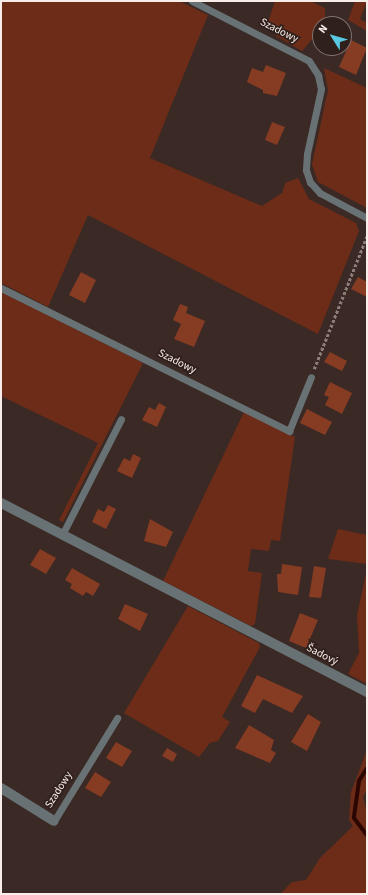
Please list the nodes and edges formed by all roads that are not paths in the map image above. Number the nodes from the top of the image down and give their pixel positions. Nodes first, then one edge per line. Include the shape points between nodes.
1 (192, 1) edge
2 (367, 218) edge
3 (1, 288) edge
4 (311, 377) road end
5 (121, 419) dead end
6 (1, 503) edge
7 (62, 535) junction
8 (367, 692) edge
9 (117, 718) dead end
10 (1, 788) edge
11 (54, 821) joint

1 - 2 lane, Szadowy via 309,61 318,75 321,88 307,154 306,170 310,182 320,193
3 - 4 lane, Szadowy via 289,431
5 - 7 lane
6 - 7 street
7 - 8 street, Šadový
9 - 11 lane, Szadowy
10 - 11 street, Szadowy

